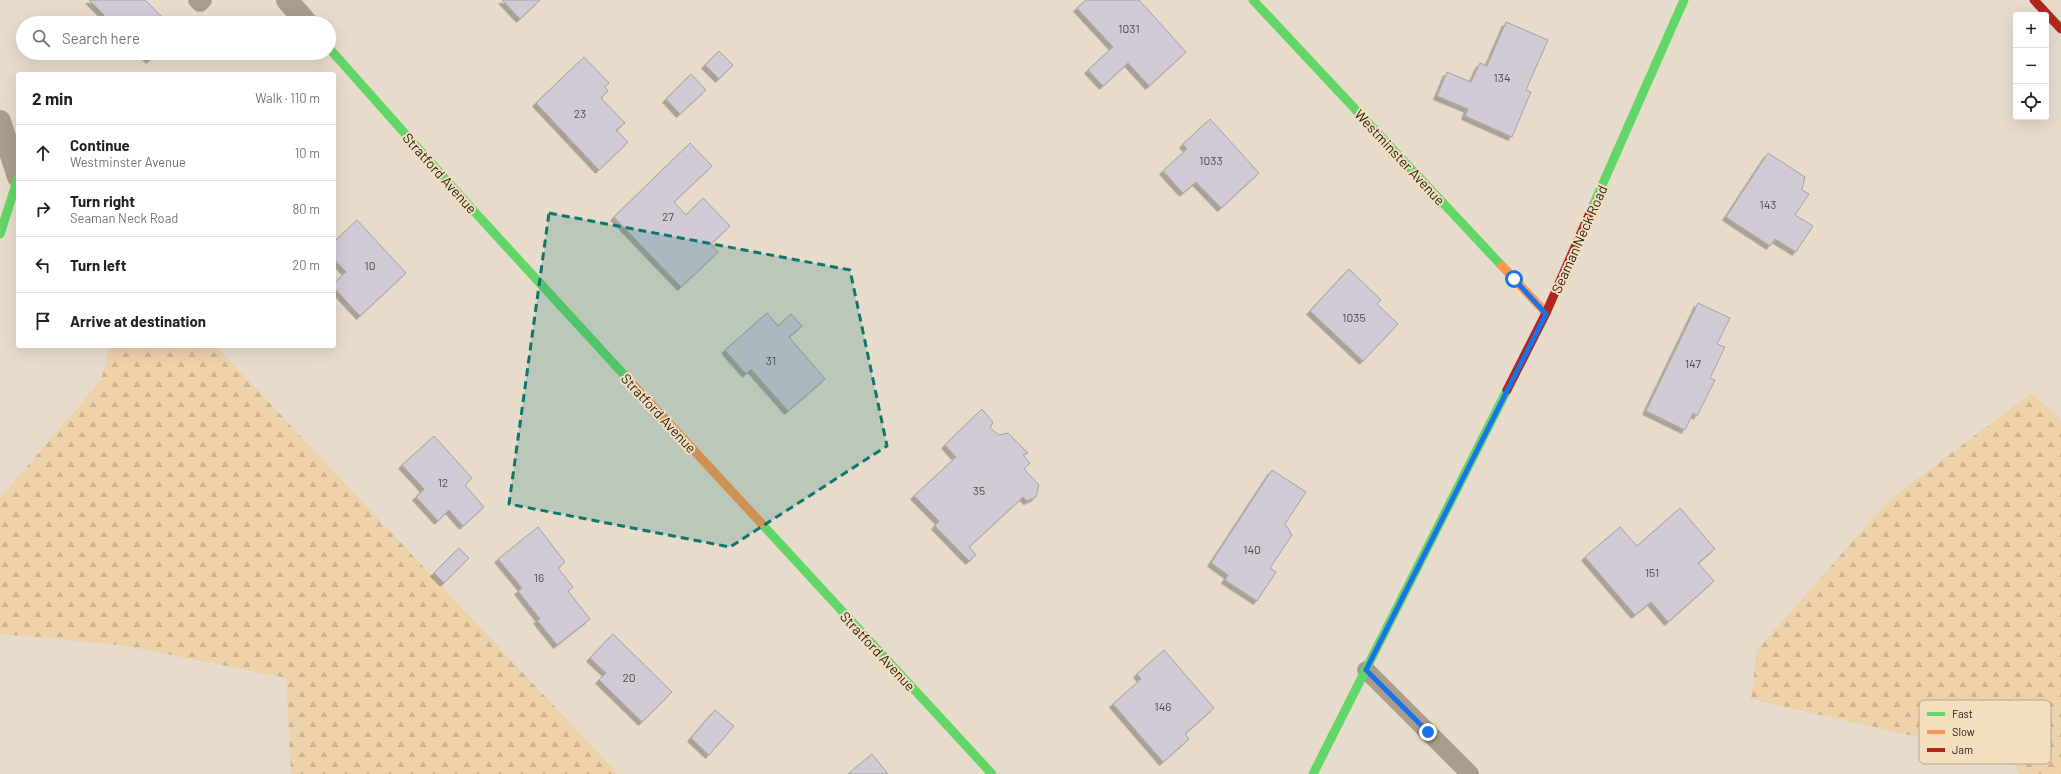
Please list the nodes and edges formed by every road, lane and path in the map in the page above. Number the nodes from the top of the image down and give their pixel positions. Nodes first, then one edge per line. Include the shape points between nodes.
1 (197, 0) edge
2 (203, 0) edge
3 (287, 0) edge
4 (1253, 0) edge
5 (1684, 0) edge
6 (2034, 0) edge
7 (301, 16) edge
8 (2061, 29) edge
9 (336, 56) edge
10 (0, 121) edge
11 (16, 171) edge
12 (16, 183) edge
13 (0, 234) edge
14 (1546, 314) junction
15 (1366, 670) junction
16 (992, 774) edge
17 (1314, 774) edge
18 (1470, 774) edge

1 - 2 lane via 200,3
3 - 7 street
4 - 14 street, Westminster Avenue
5 - 14 street, Seaman Neck Road
6 - 8 street
9 - 16 street, Stratford Avenue via 471,208
10 - 11 street
12 - 13 street
14 - 15 street, Seaman Neck Road
15 - 17 street, Seaman Neck Road
15 - 18 lane

